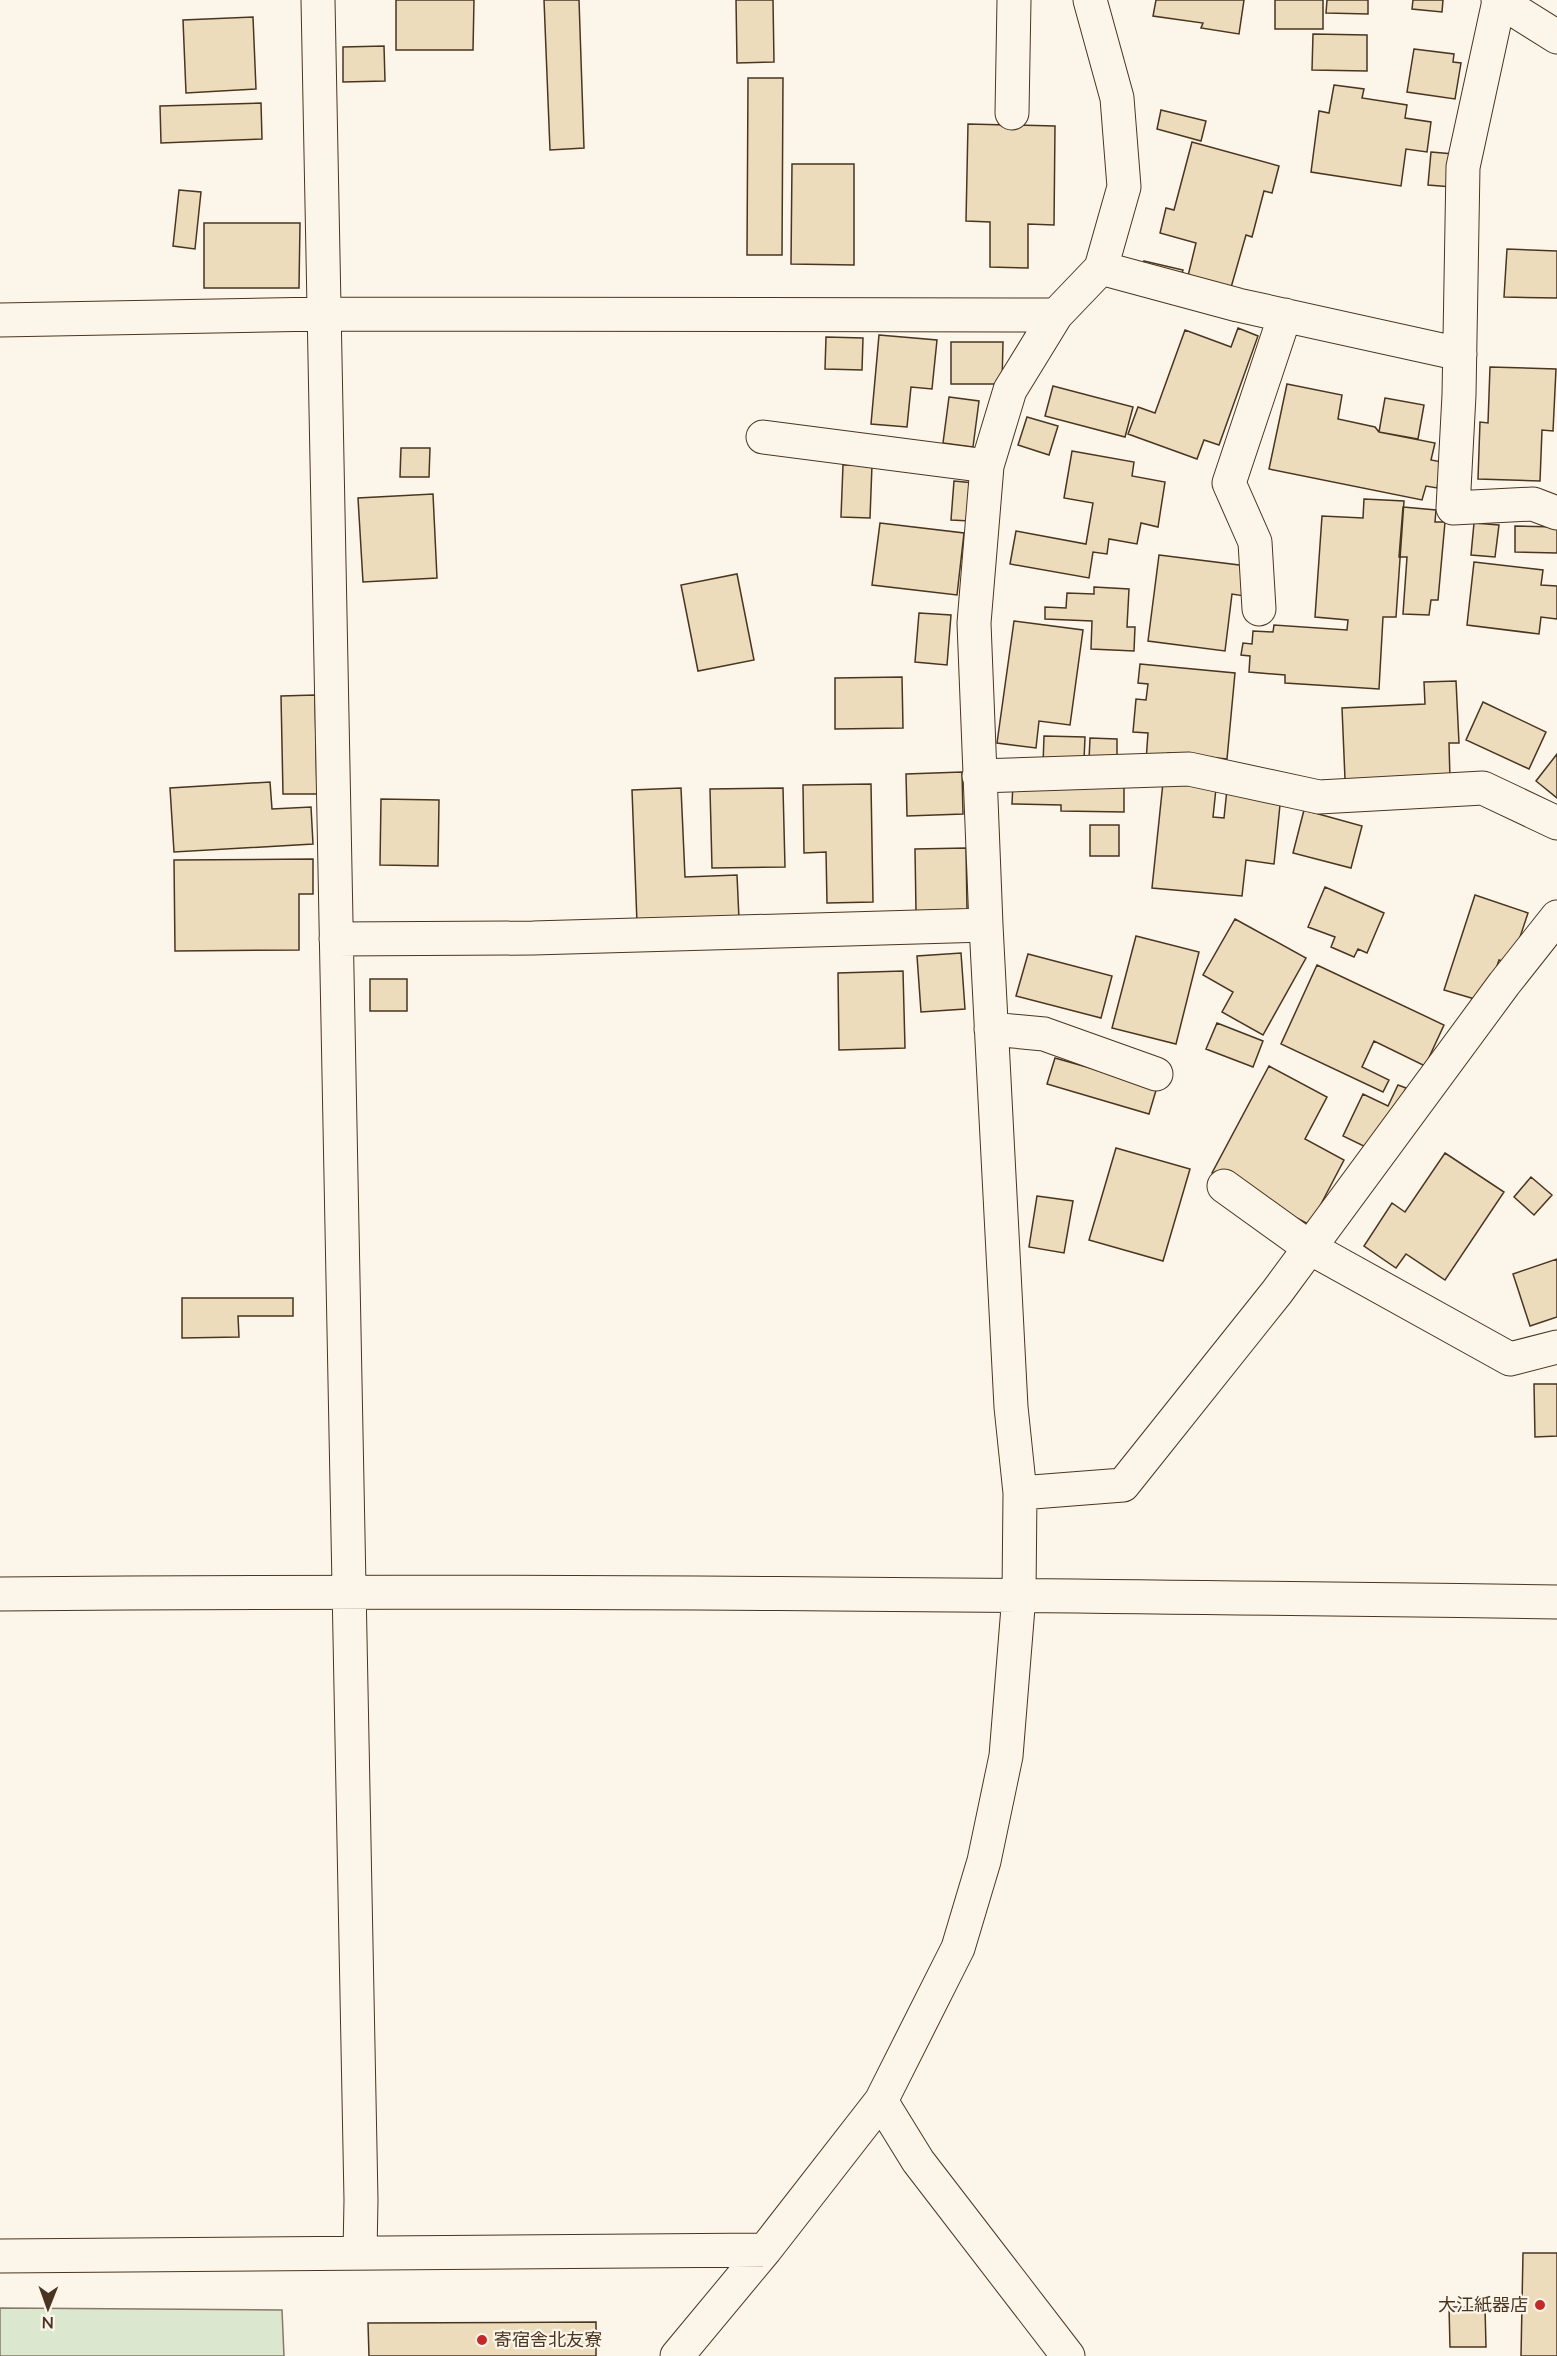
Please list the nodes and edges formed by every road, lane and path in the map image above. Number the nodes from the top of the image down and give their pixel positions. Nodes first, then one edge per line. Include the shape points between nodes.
1 (318, 0) edge
2 (1014, 0) edge
3 (1090, 0) edge
4 (1499, 1) edge
5 (1557, 38) edge
6 (1012, 113) dead end
7 (1101, 268) junction
8 (322, 314) junction
9 (1056, 315) junction
10 (1285, 315) junction
11 (0, 320) edge
12 (1460, 354) junction
13 (763, 437) dead end
14 (987, 466) junction
15 (1557, 513) edge
16 (1259, 609) dead end
17 (979, 776) junction
18 (1557, 823) edge
19 (1557, 916) edge
20 (986, 926) junction
21 (336, 939) junction
22 (991, 1029) junction
23 (1155, 1074) dead end
24 (1224, 1186) dead end
25 (1310, 1248) junction
26 (1557, 1347) edge
27 (1020, 1493) junction
28 (350, 1591) junction
29 (0, 1594) edge
30 (1019, 1595) junction
31 (1557, 1602) edge
32 (881, 2101) junction
33 (765, 2250) junction
34 (360, 2253) junction
35 (0, 2256) edge
36 (677, 2356) edge
37 (1068, 2356) edge

1 - 8 street
2 - 6 street
3 - 7 street via 1117,98 1124,187
4 - 5 street
4 - 12 street via 1463,167
7 - 9 street
7 - 10 street
8 - 9 street
8 - 11 street
8 - 21 street
9 - 14 street via 1010,390
10 - 12 street
10 - 16 street via 1229,483 1255,542
12 - 15 street via 1454,507 1533,504
13 - 14 street
14 - 17 street via 974,623
17 - 18 street via 1189,769 1319,797 1483,788
17 - 20 street
19 - 25 street
20 - 21 street
20 - 22 street
21 - 28 street
22 - 23 street via 1044,1034
22 - 27 street via 1010,1395
24 - 25 street
25 - 26 street via 1510,1359
25 - 27 street via 1123,1485
27 - 30 street
28 - 29 street
28 - 30 street
28 - 34 street
30 - 31 street
30 - 32 street via 1006,1756 984,1861 958,1948
32 - 33 street
32 - 37 street via 918,2161
33 - 34 street
33 - 36 street
34 - 35 street

